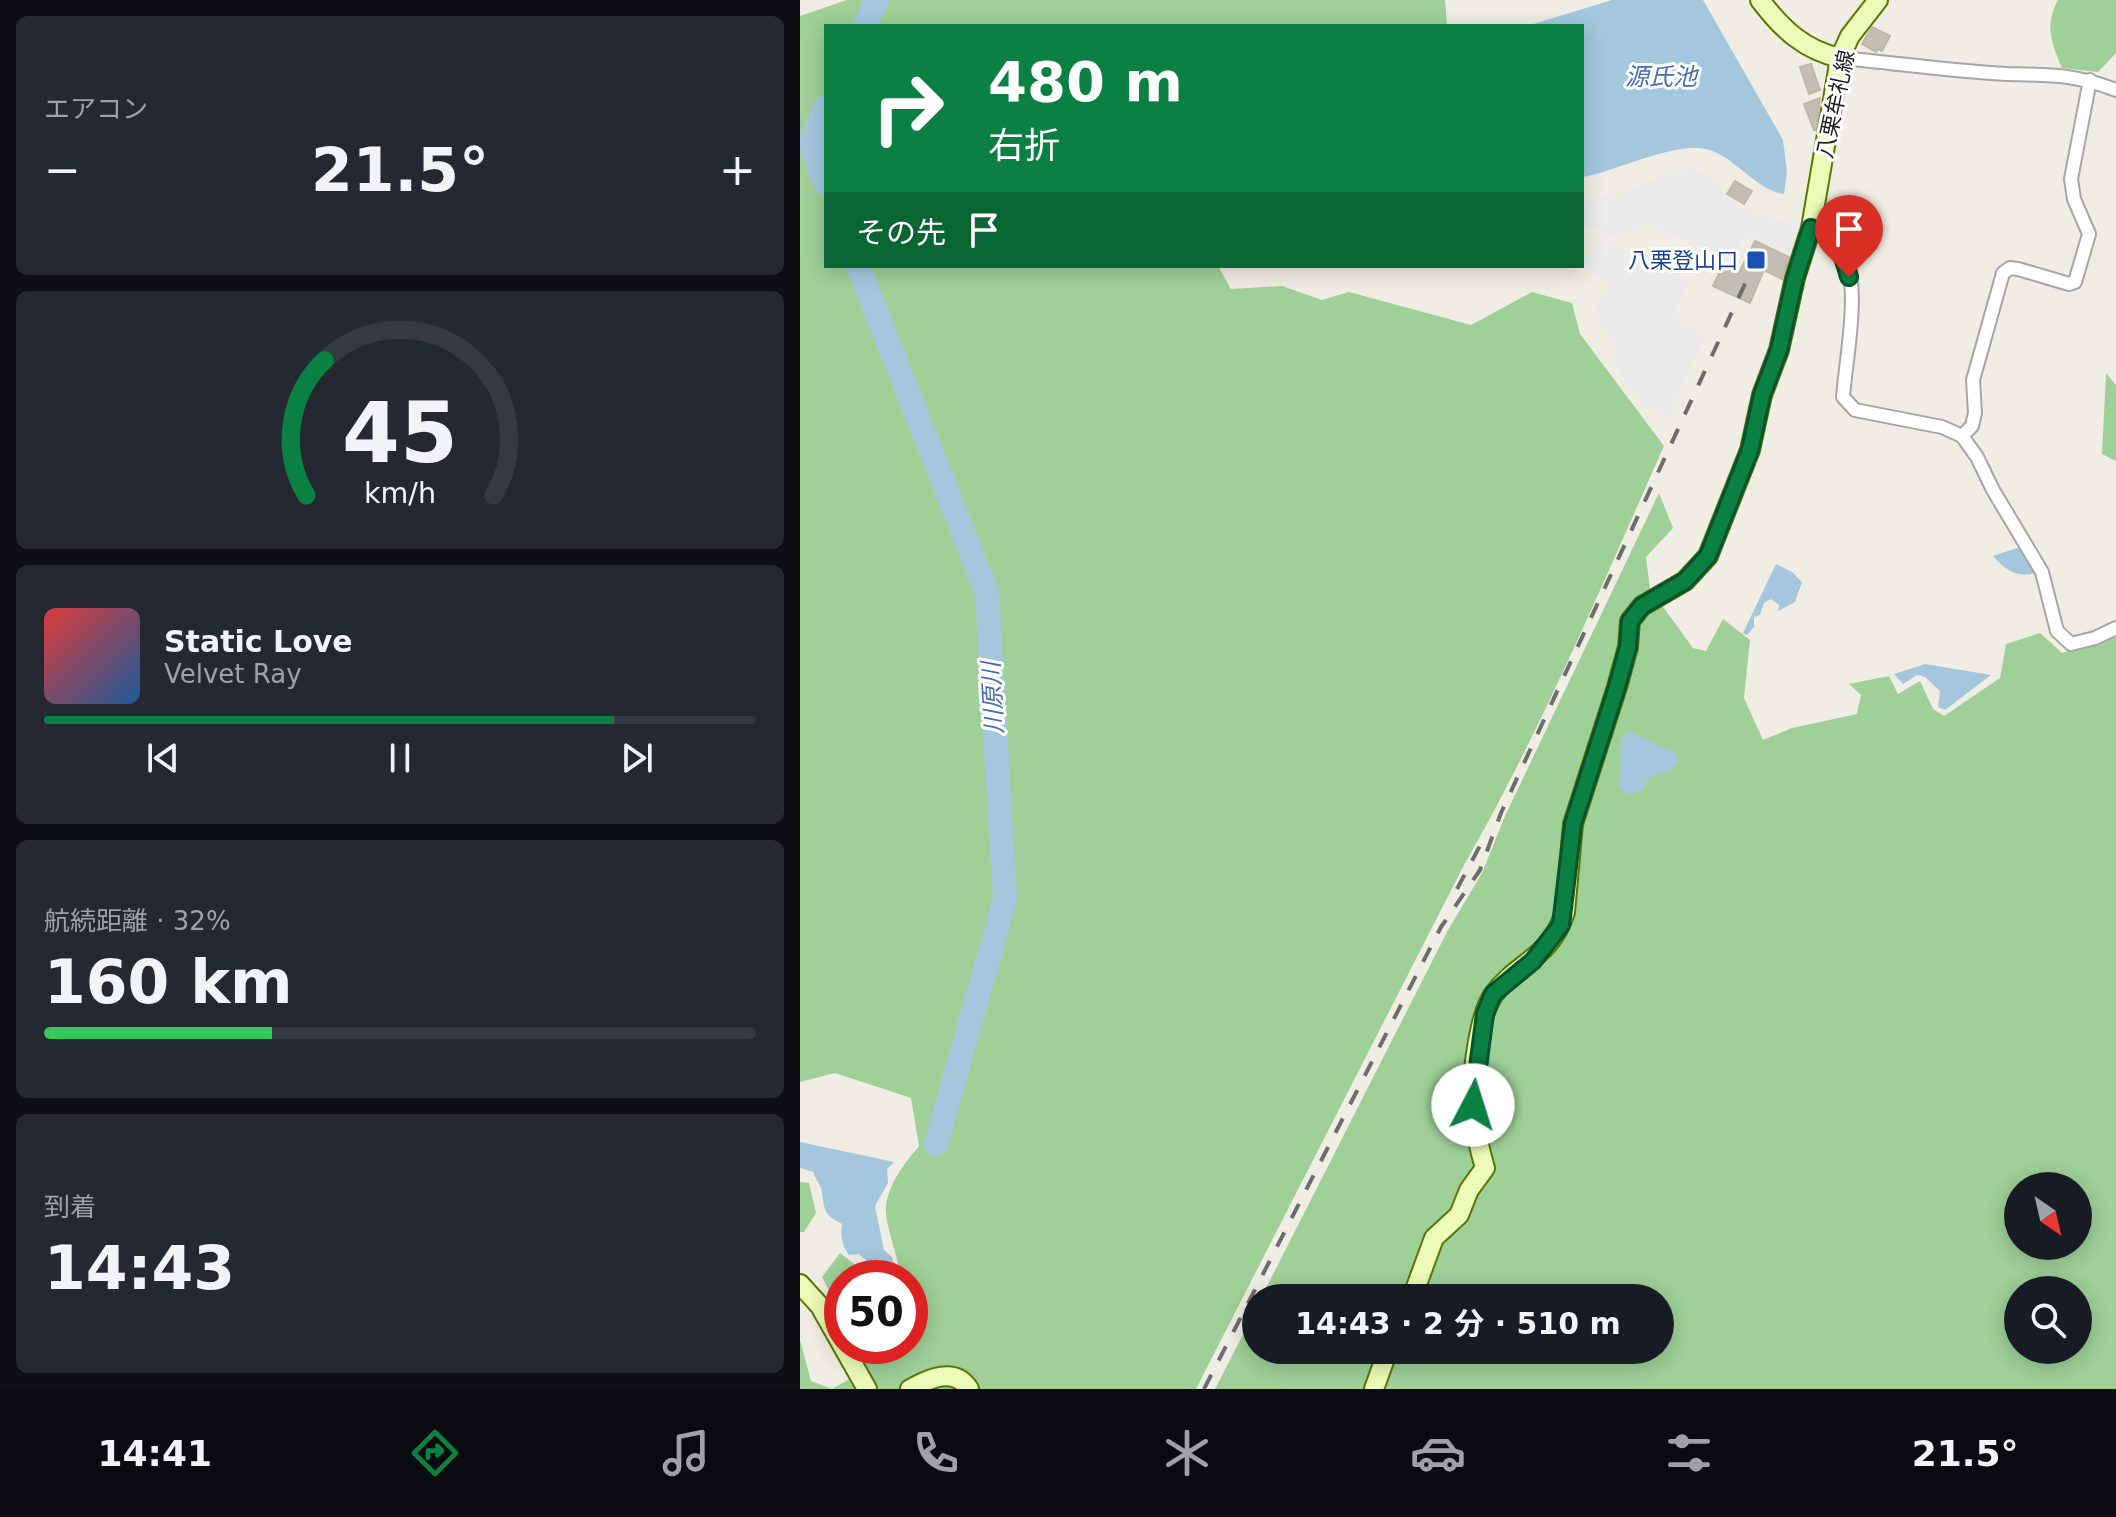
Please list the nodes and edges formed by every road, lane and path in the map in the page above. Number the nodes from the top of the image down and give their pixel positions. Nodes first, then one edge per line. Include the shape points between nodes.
1 (1760, 0) edge
2 (1878, 0) edge
3 (1840, 58) junction
4 (2090, 80) junction
5 (2116, 90) edge
6 (1811, 228) junction
7 (1962, 436) junction
8 (2116, 628) edge
9 (800, 1284) edge
10 (1417, 1284) edge
11 (1383, 1364) edge
12 (867, 1389) edge
13 (910, 1389) edge
14 (969, 1389) edge
15 (1374, 1389) edge

1 - 3 main road via 1805,46
2 - 3 main road, 八栗牟礼線
3 - 4 street
3 - 6 main road, 八栗牟礼線
4 - 5 street
4 - 7 street via 2071,179 2089,234 2075,282 2018,269 2003,273 1973,380 1972,426
6 - 7 street via 1828,234 1842,248 1849,277 1851,320 1843,397 1855,410 1942,427
6 - 10 main road, 八栗牟礼線 via 1750,450 1708,556 1685,581 1642,606 1630,621 1617,687 1573,824 1561,925 1533,961 1493,994 1485,1014 1473,1105 1485,1168 1459,1215 1434,1238
7 - 8 street via 2042,572 2057,631 2071,644
9 - 12 main road via 820,1306
11 - 15 main road
13 - 14 main road via 944,1375 965,1382

